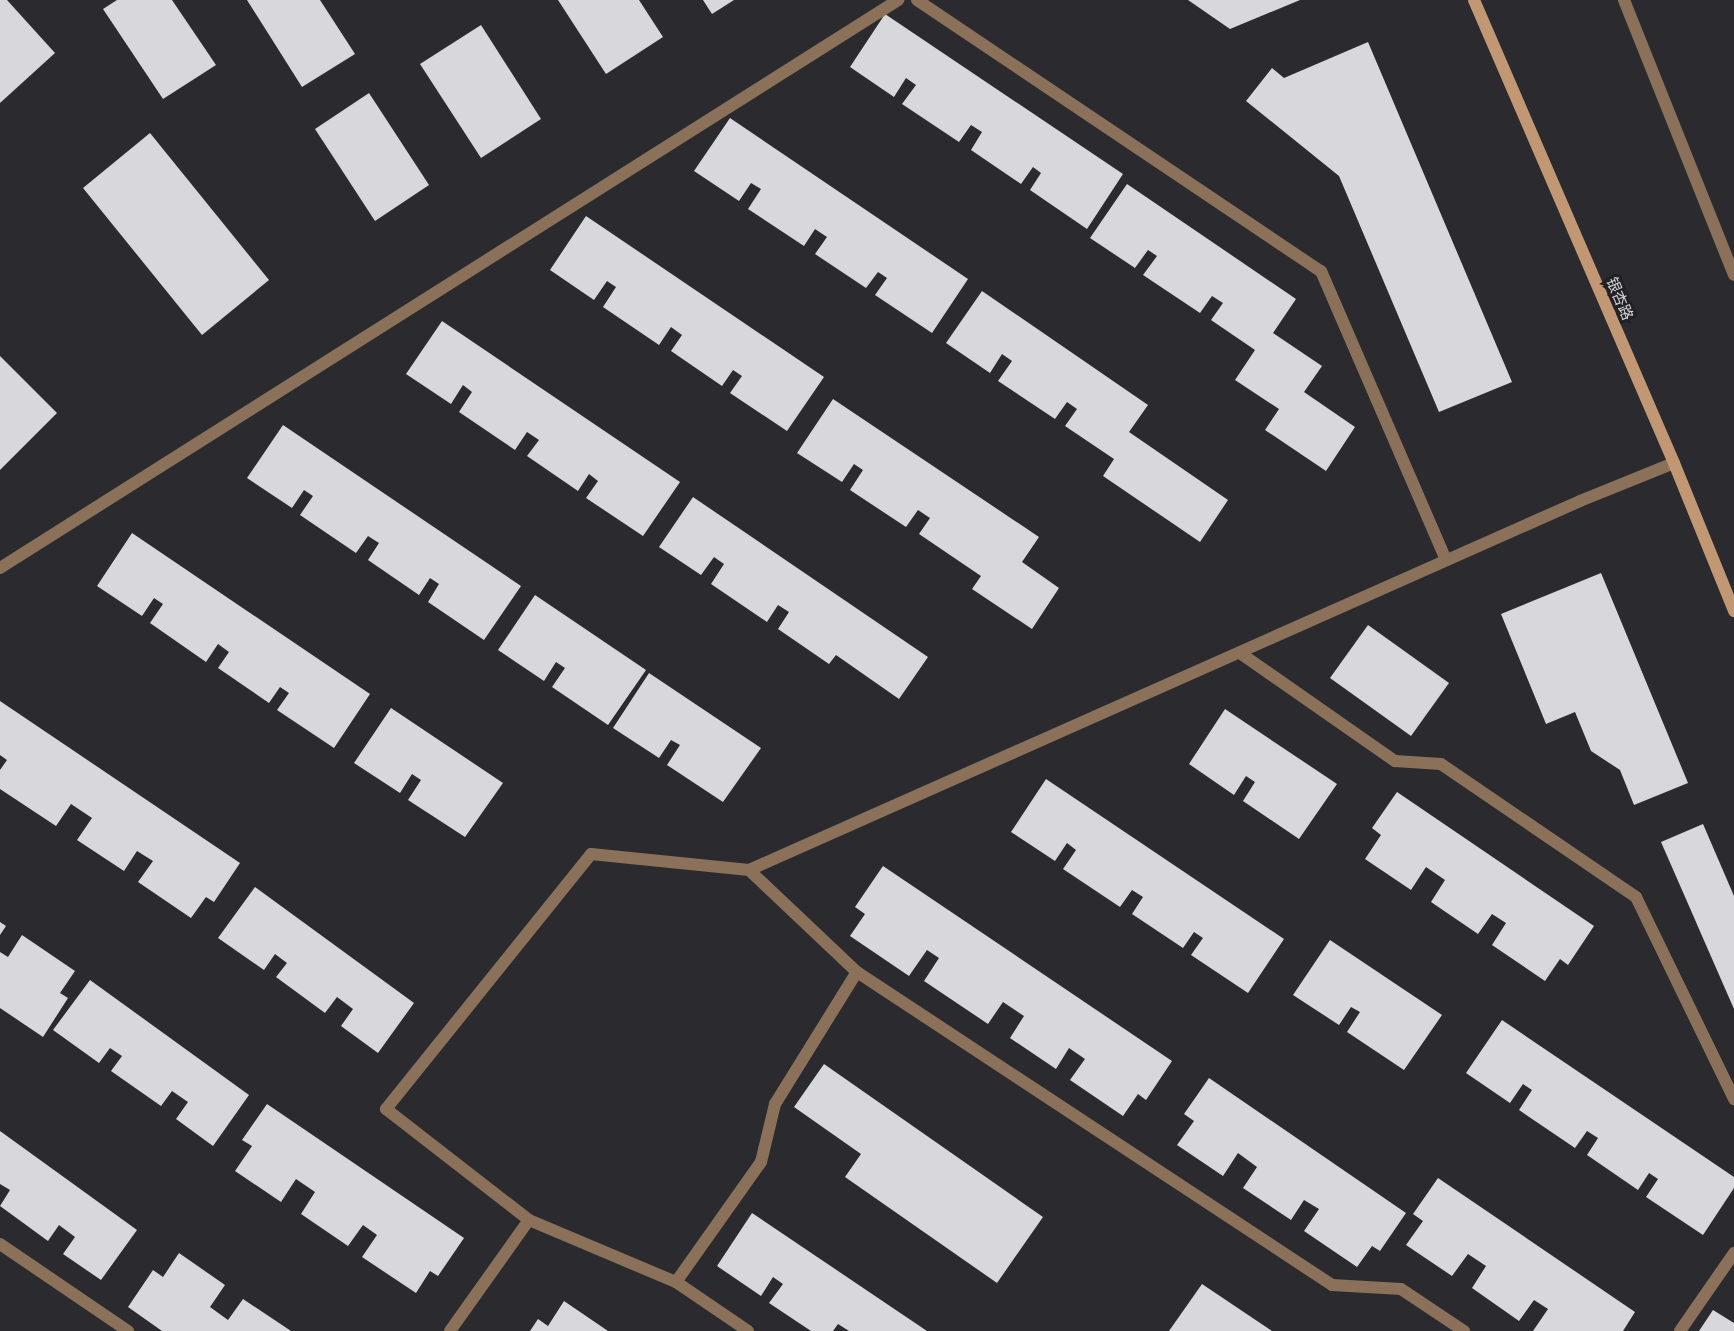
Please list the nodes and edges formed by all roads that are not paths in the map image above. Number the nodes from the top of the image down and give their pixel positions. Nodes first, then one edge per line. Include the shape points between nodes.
1 (898, 0) edge
2 (917, 0) edge
3 (1474, 0) edge
4 (1624, 0) edge
5 (1734, 275) edge
6 (1674, 463) junction
7 (1446, 560) junction
8 (0, 568) edge
9 (1734, 611) edge
10 (1240, 652) junction
11 (749, 870) junction
12 (857, 972) junction
13 (1734, 1099) edge
14 (529, 1220) junction
15 (0, 1244) edge
16 (1734, 1253) edge
17 (676, 1281) junction
18 (128, 1331) edge
19 (450, 1331) edge
20 (748, 1331) edge
21 (1464, 1331) edge
22 (1680, 1331) edge

1 - 8 street
2 - 7 street via 1321,271
3 - 6 street, 银杏路
4 - 5 street
6 - 7 street
6 - 9 street, 银杏路
7 - 10 street
10 - 11 street
10 - 13 street via 1395,761 1442,764 1636,897
11 - 12 street
11 - 14 street via 591,854 386,1108
12 - 17 street via 775,1104 761,1162
12 - 21 street via 1332,1285 1401,1289
14 - 17 street
14 - 19 street
15 - 18 street
16 - 22 street
17 - 20 street

